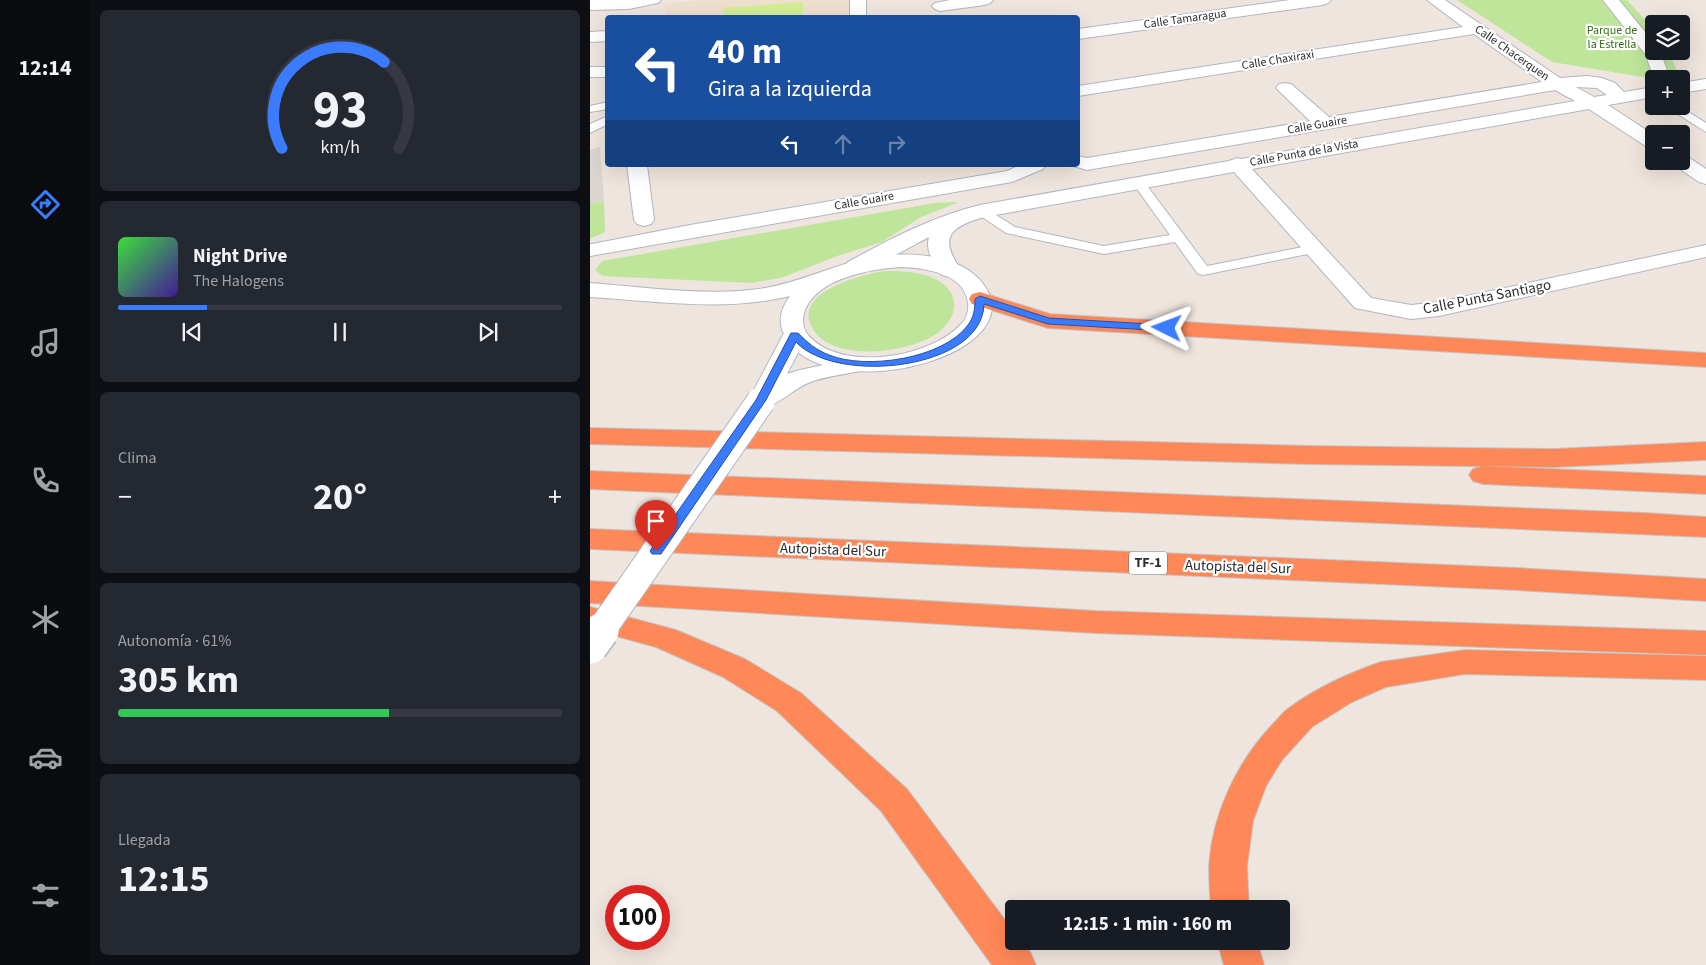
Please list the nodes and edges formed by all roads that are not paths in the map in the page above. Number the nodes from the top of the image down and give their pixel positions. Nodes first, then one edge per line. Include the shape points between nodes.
1 (651, 0) edge
2 (858, 0) edge
3 (985, 0) edge
4 (1323, 0) edge
5 (1435, 0) edge
6 (1611, 0) edge
7 (590, 5) edge
8 (941, 8) edge
9 (651, 15) edge
10 (858, 15) edge
11 (1478, 30) junction
12 (1080, 34) edge
13 (605, 36) edge
14 (590, 37) edge
15 (1519, 58) junction
16 (1658, 70) edge
17 (590, 72) edge
18 (605, 72) edge
19 (1596, 81) junction
20 (1557, 84) junction
21 (1706, 84) edge
22 (1690, 86) edge
23 (1285, 88) dead end
24 (1080, 91) edge
25 (1645, 91) edge
26 (1645, 93) edge
27 (1618, 98) junction
28 (1592, 103) junction
29 (605, 106) edge
30 (590, 108) edge
31 (1685, 115) edge
32 (605, 121) edge
33 (1325, 124) junction
34 (1706, 128) edge
35 (590, 129) edge
36 (1645, 137) edge
37 (1080, 162) edge
38 (1237, 164) junction
39 (637, 167) edge
40 (1032, 167) edge
41 (1690, 167) edge
42 (1706, 178) edge
43 (1138, 182) junction
44 (980, 211) junction
45 (955, 218) junction
46 (644, 220) junction
47 (690, 231) junction
48 (1179, 237) junction
49 (1313, 249) junction
50 (591, 251) edge
51 (1706, 251) edge
52 (856, 267) junction
53 (950, 270) junction
54 (829, 276) junction
55 (590, 290) edge
56 (732, 298) junction
57 (980, 299) junction
58 (794, 332) junction
59 (1706, 360) edge
60 (860, 364) junction
61 (761, 400) junction
62 (590, 436) edge
63 (1706, 451) edge
64 (1309, 455) junction
65 (590, 480) edge
66 (1706, 485) edge
67 (1706, 527) edge
68 (590, 539) edge
69 (1706, 590) edge
70 (590, 592) edge
71 (590, 618) edge
72 (1706, 643) edge
73 (590, 646) edge
74 (1706, 668) edge
75 (1230, 900) edge
76 (1240, 950) edge
77 (1016, 965) edge
78 (1244, 965) edge

1 - 7 street
1 - 9 street
2 - 10 street
3 - 8 street
4 - 12 street, Calle Tamaragua
5 - 11 street, Calle Chacerquen
6 - 16 street via 1654,54
11 - 15 street, Calle Chacerquen
11 - 24 street, Calle Chaxiraxi
13 - 14 street
15 - 19 street via 1560,74
15 - 20 street, Calle Chacerquen
17 - 18 street
19 - 20 street, Calle Guaire
19 - 25 street
19 - 27 street via 1612,89
20 - 28 street, Calle Chacerquen
20 - 33 street, Calle Guaire
21 - 22 street
23 - 33 street
26 - 27 street, Calle Punta de la Vista
27 - 28 street, Calle Punta de la Vista
28 - 36 street, Calle Chacerquen
28 - 38 street, Calle Punta de la Vista
29 - 30 lane
31 - 34 lane
32 - 35 lane
33 - 37 street, Calle Guaire via 1087,164
38 - 43 street, Calle Punta de la Vista
38 - 49 street, Calle Punta Santiago
39 - 46 street
40 - 47 street, Calle Guaire via 1012,176
41 - 42 street
43 - 44 street, Calle Punta de la Vista
43 - 48 lane
44 - 45 street, Calle Punta de la Vista
44 - 48 lane via 1011,230 1104,250
45 - 52 street, Calle Punta de la Vista via 908,238
45 - 53 street via 942,232 939,243 940,256
46 - 47 street via 666,228
46 - 50 street
47 - 50 street, Calle Guaire
48 - 49 lane via 1203,271
49 - 51 street, Calle Punta Santiago via 1363,303 1412,312
52 - 53 street via 910,261
52 - 54 street
53 - 57 street via 974,286
54 - 56 street via 800,286
54 - 58 street via 797,302 791,317
55 - 56 street
56 - 58 street via 758,306 785,321
57 - 59 highway via 1048,321
57 - 60 street via 973,325 954,342 929,354 898,362
58 - 60 street via 807,348 827,358
58 - 61 street
60 - 61 street via 800,377
61 - 73 street, bridge
62 - 64 highway
63 - 64 highway via 1554,458
64 - 66 highway via 1394,471
65 - 67 highway
68 - 69 highway, Autopista del Sur / TF-1 via 1507,578
70 - 72 highway via 1096,622
71 - 77 highway via 665,638 734,668 789,702 894,800
74 - 75 highway via 1465,662 1381,675 1340,693 1300,718 1270,750 1250,781 1235,821 1229,857
76 - 78 highway

